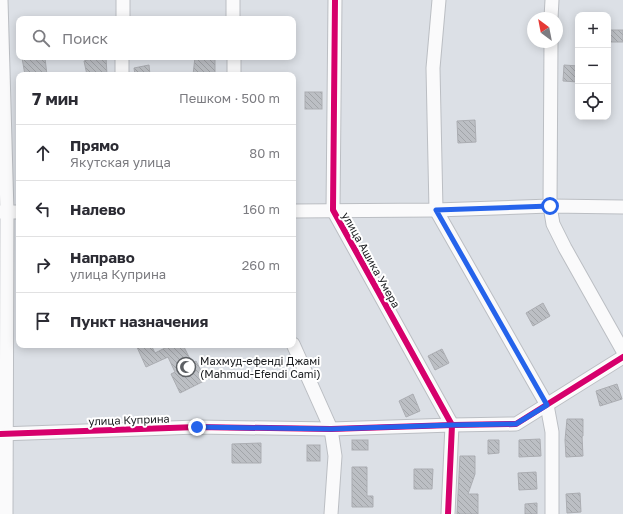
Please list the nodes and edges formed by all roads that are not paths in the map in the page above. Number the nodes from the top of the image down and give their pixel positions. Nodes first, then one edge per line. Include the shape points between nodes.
1 (2, 0) edge
2 (123, 0) edge
3 (233, 0) edge
4 (335, 0) edge
5 (439, 0) edge
6 (552, 0) edge
7 (551, 12) edge
8 (123, 16) edge
9 (233, 16) edge
10 (551, 48) edge
11 (122, 60) edge
12 (234, 60) edge
13 (122, 72) edge
14 (234, 72) edge
15 (550, 206) junction
16 (623, 207) edge
17 (333, 210) junction
18 (436, 210) junction
19 (296, 211) edge
20 (9, 212) edge
21 (295, 348) edge
22 (623, 351) edge
23 (623, 357) edge
24 (547, 405) junction
25 (452, 425) junction
26 (331, 429) junction
27 (3, 434) edge
28 (6, 514) edge
29 (332, 514) edge
30 (448, 514) edge
31 (552, 514) edge

1 - 20 street
2 - 8 street
3 - 9 street
4 - 17 street, улица Ашика Умера
5 - 18 street via 433,68
6 - 7 street
10 - 15 street
11 - 13 street
12 - 14 street
15 - 16 street
15 - 18 street
15 - 22 street via 554,224 565,248
17 - 18 street
17 - 19 street
17 - 25 street, улица Ашика Умера
18 - 24 street
20 - 27 street
21 - 26 street
23 - 24 street, улица Куприна
24 - 25 street, улица Куприна via 516,424
24 - 31 street via 552,432
25 - 26 street, улица Куприна
25 - 30 street
26 - 27 street, улица Куприна via 197,427
26 - 29 street via 335,456
27 - 28 street

